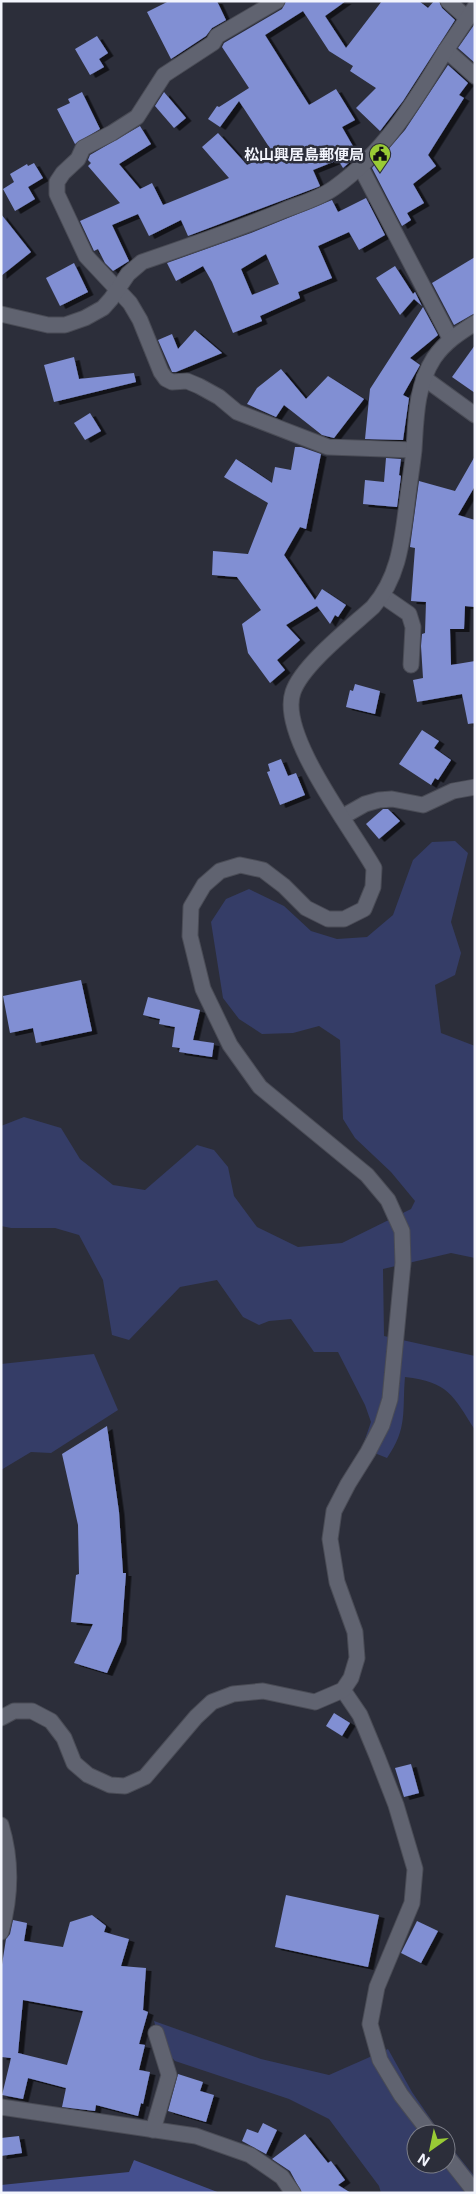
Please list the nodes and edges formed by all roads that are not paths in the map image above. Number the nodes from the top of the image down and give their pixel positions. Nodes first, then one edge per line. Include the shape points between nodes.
1 (277, 1) edge
2 (448, 1) edge
3 (471, 12) edge
4 (446, 50) junction
5 (475, 76) edge
6 (360, 166) junction
7 (117, 288) junction
8 (1, 314) edge
9 (475, 323) edge
10 (450, 338) junction
11 (424, 378) junction
12 (475, 415) edge
13 (414, 450) junction
14 (383, 596) junction
15 (411, 665) dead end
16 (475, 787) edge
17 (342, 817) junction
18 (342, 1690) junction
19 (1, 1718) edge
20 (1, 1825) edge
21 (1, 1932) edge
22 (156, 2033) dead end
23 (1, 2107) edge
24 (424, 2124) edge
25 (153, 2130) junction
26 (456, 2168) edge
27 (475, 2192) edge
28 (293, 2193) edge

1 - 7 street via 217,36 213,43 164,75 137,117 83,148 78,159 63,173 57,194 86,256
2 - 3 street
3 - 4 street
4 - 5 street
4 - 6 street via 408,112
6 - 7 street via 321,195 142,262
6 - 10 street
7 - 8 street via 103,308 65,325 48,325
7 - 13 street via 140,320 166,379 172,382 187,380 219,397 237,412 328,447
9 - 10 street
10 - 11 street via 434,358
11 - 12 street
11 - 13 street via 416,402
13 - 14 street via 403,540 397,565
14 - 15 street via 410,614 413,627
14 - 17 street via 306,670 292,693 291,713 298,736 313,771
16 - 17 street via 453,791 423,805 379,800
17 - 18 street via 374,868 373,887 364,909 344,920 328,919 306,908 264,870 240,865 220,871 204,885 191,907 190,936 203,989 230,1046 260,1087 367,1175 388,1200 402,1231 403,1262 390,1399 382,1425 334,1510 330,1539 337,1582 355,1632 356,1658 352,1678
18 - 19 street via 315,1702 263,1691 233,1694 212,1702 145,1777 125,1786 110,1785 88,1775 74,1763 64,1738 51,1721 32,1711 14,1710
18 - 24 street via 360,1715 396,1805 416,1869 412,1903 377,1987 370,2024 380,2060
20 - 21 street via 9,1861 9,1894
22 - 25 street via 169,2075
23 - 25 street
25 - 28 street via 196,2136 250,2155 282,2177
26 - 27 street

